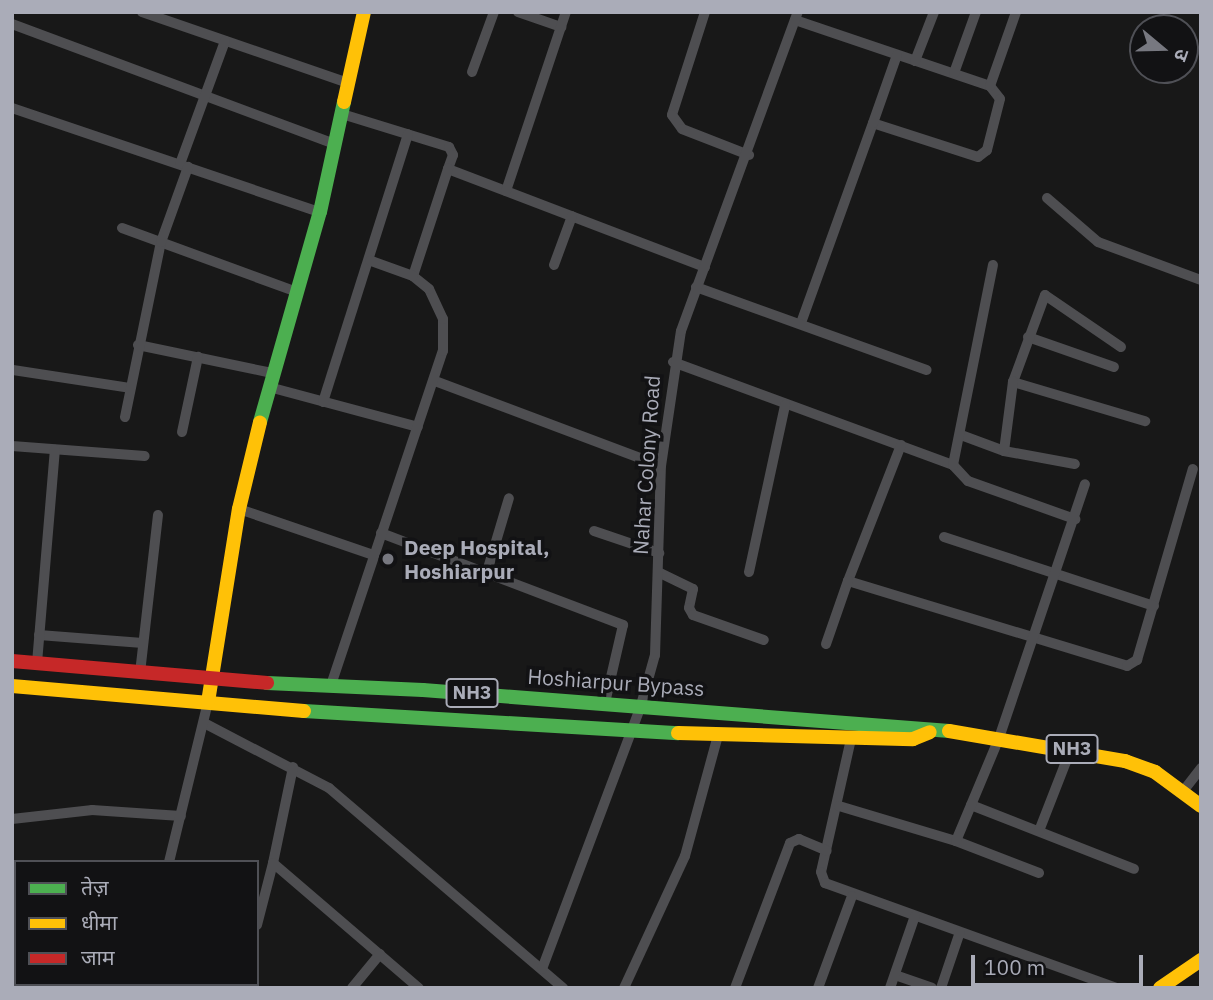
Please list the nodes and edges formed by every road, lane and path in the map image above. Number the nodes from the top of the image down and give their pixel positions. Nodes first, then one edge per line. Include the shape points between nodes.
1 (142, 12) edge
2 (364, 12) edge
3 (494, 12) edge
4 (517, 12) edge
5 (566, 12) edge
6 (705, 12) edge
7 (934, 12) edge
8 (976, 12) edge
9 (1016, 12) edge
10 (796, 16) edge
11 (12, 24) edge
12 (561, 27) junction
13 (225, 41) junction
14 (897, 55) junction
15 (915, 61) junction
16 (472, 72) dead end
17 (954, 73) junction
18 (348, 83) junction
19 (990, 86) junction
20 (205, 94) junction
21 (12, 108) edge
22 (342, 114) junction
23 (873, 123) junction
24 (408, 134) junction
25 (335, 144) junction
26 (748, 155) junction
27 (184, 166) junction
28 (448, 169) junction
29 (506, 191) junction
30 (1047, 198) dead end
31 (320, 212) junction
32 (572, 216) junction
33 (122, 228) dead end
34 (161, 242) junction
35 (371, 261) junction
36 (554, 265) dead end
37 (993, 265) dead end
38 (705, 267) junction
39 (413, 276) junction
40 (1201, 279) edge
41 (696, 287) junction
42 (297, 292) junction
43 (801, 323) junction
44 (1028, 337) junction
45 (138, 345) junction
46 (1121, 347) dead end
47 (198, 357) junction
48 (673, 362) junction
49 (1114, 367) dead end
50 (13, 370) edge
51 (927, 370) dead end
52 (270, 380) junction
53 (435, 382) junction
54 (1013, 382) junction
55 (130, 388) junction
56 (323, 402) junction
57 (785, 405) junction
58 (125, 417) dead end
59 (1145, 421) dead end
60 (418, 427) junction
61 (182, 432) dead end
62 (961, 435) junction
63 (901, 445) junction
64 (12, 446) edge
65 (55, 450) junction
66 (1004, 451) junction
67 (145, 456) dead end
68 (1075, 464) dead end
69 (953, 465) junction
70 (661, 466) junction
71 (1193, 469) dead end
72 (1085, 484) dead end
73 (509, 498) dead end
74 (239, 509) junction
75 (158, 515) dead end
76 (1074, 519) junction
77 (594, 531) dead end
78 (381, 533) junction
79 (944, 537) dead end
80 (659, 553) junction
81 (373, 555) junction
82 (659, 572) junction
83 (749, 572) dead end
84 (486, 575) junction
85 (1054, 576) junction
86 (848, 581) junction
87 (1154, 606) junction
88 (39, 635) junction
89 (1033, 638) junction
90 (764, 639) dead end
91 (143, 643) junction
92 (826, 645) dead end
93 (12, 660) edge
94 (37, 663) junction
95 (140, 673) junction
96 (211, 679) junction
97 (331, 685) junction
98 (12, 686) edge
99 (208, 702) junction
100 (605, 703) junction
101 (641, 705) junction
102 (206, 724) junction
103 (632, 729) junction
104 (930, 732) junction
105 (718, 735) junction
106 (999, 738) junction
107 (851, 739) junction
108 (1071, 749) junction
109 (293, 767) junction
110 (1201, 768) edge
111 (1184, 790) junction
112 (971, 805) junction
113 (839, 806) junction
114 (1201, 806) edge
115 (181, 816) junction
116 (12, 819) edge
117 (1039, 831) junction
118 (956, 841) junction
119 (827, 851) junction
120 (170, 860) edge
121 (273, 863) junction
122 (1135, 869) dead end
123 (1039, 873) dead end
124 (852, 896) junction
125 (915, 916) junction
126 (259, 917) edge
127 (960, 932) junction
128 (380, 954) junction
129 (1201, 960) edge
130 (542, 969) junction
131 (895, 975) junction
132 (352, 988) edge
133 (419, 988) edge
134 (563, 988) edge
135 (624, 988) edge
136 (735, 988) edge
137 (818, 988) edge
138 (890, 988) edge
139 (932, 988) edge
140 (941, 988) edge
141 (1116, 988) edge
142 (1160, 988) edge

1 - 13 street
2 - 18 main road
3 - 16 street
4 - 12 street
5 - 12 street
6 - 26 street via 672,115 682,129
7 - 15 street
8 - 17 street
9 - 19 street
10 - 14 street
10 - 26 street, Nahar Colony Road
11 - 20 street
12 - 29 street
13 - 18 street
13 - 20 street
14 - 15 street
14 - 23 street
15 - 17 street
17 - 19 street
18 - 22 main road
19 - 23 street via 1000,99 986,150 978,158
20 - 25 street
20 - 27 street
21 - 27 street
22 - 24 street
22 - 25 main road
23 - 43 street
24 - 28 street via 452,148
24 - 35 street
25 - 31 main road
26 - 38 street, Nahar Colony Road
27 - 31 street
27 - 34 street
28 - 29 street
28 - 39 street
29 - 32 street
30 - 40 street via 1098,242
31 - 42 main road
32 - 36 street
32 - 38 street
33 - 34 street
34 - 42 street
34 - 45 street
35 - 39 street
35 - 56 street
37 - 62 street
38 - 41 street, Nahar Colony Road
39 - 53 street via 429,289 443,319 443,351
41 - 43 street
41 - 48 street, Nahar Colony Road
42 - 52 main road
43 - 51 street
44 - 46 street via 1045,295
44 - 49 street
44 - 54 street
45 - 47 street
45 - 55 street
47 - 52 street
47 - 61 street
48 - 57 street
48 - 70 street, Nahar Colony Road
50 - 55 street
52 - 56 street
52 - 74 main road
53 - 60 street
53 - 70 street
54 - 59 street
54 - 66 street
55 - 58 street
56 - 60 street
57 - 63 street
57 - 83 street
60 - 78 street
62 - 66 street
62 - 69 street
63 - 69 street
63 - 86 street
64 - 65 street
65 - 67 street
65 - 88 street
66 - 68 street
69 - 76 street via 968,481
70 - 80 street, Nahar Colony Road
71 - 87 street
72 - 76 street
73 - 84 street
74 - 81 street
74 - 96 main road
75 - 91 street
76 - 85 street
77 - 80 street
78 - 81 street
78 - 84 street
79 - 85 street
80 - 82 street, Nahar Colony Road
81 - 97 street
82 - 90 street via 694,589 689,608 693,615
82 - 101 street, Nahar Colony Road via 657,642
84 - 100 street via 623,625
85 - 87 street
85 - 89 street
86 - 89 street
86 - 92 street
87 - 89 street via 1132,666
88 - 91 street
88 - 94 street
89 - 106 street
91 - 95 street
93 - 94 main road, Hoshiarpur Bypass / NH3
94 - 95 main road, Hoshiarpur Bypass / NH3
95 - 96 main road, Hoshiarpur Bypass / NH3
96 - 97 main road, Hoshiarpur Bypass / NH3
96 - 99 main road
97 - 100 main road, Hoshiarpur Bypass / NH3
98 - 99 main road, NH3
99 - 102 street
99 - 103 main road, NH3
100 - 101 main road, Hoshiarpur Bypass / NH3
101 - 103 street, Nahar Colony Road
101 - 104 main road, Hoshiarpur Bypass / NH3 via 912,726
102 - 109 street
102 - 115 street
103 - 105 main road, NH3
103 - 130 street, Nahar Colony Road
104 - 106 main road, Hoshiarpur Bypass / NH3
104 - 107 main road, NH3 via 913,739
105 - 107 main road, NH3
105 - 135 street via 685,856
106 - 108 main road, Hoshiarpur Bypass / NH3
106 - 112 street
107 - 113 street
108 - 111 main road, Hoshiarpur Bypass / NH3 via 1155,772
108 - 117 street
109 - 121 street
109 - 130 street via 349,804
110 - 111 street
111 - 114 main road, Hoshiarpur Bypass / NH3
112 - 117 street
112 - 118 street
113 - 118 street
113 - 119 street
115 - 116 street via 92,810
115 - 120 street
117 - 122 street
118 - 123 street
119 - 124 street via 821,878
119 - 136 street via 799,839 790,843
121 - 126 street
121 - 128 street
124 - 125 street
124 - 137 street
125 - 127 street
125 - 131 street
127 - 140 street
127 - 141 street
128 - 132 street
128 - 133 street
129 - 142 main road
130 - 134 street
131 - 138 street
131 - 139 street

